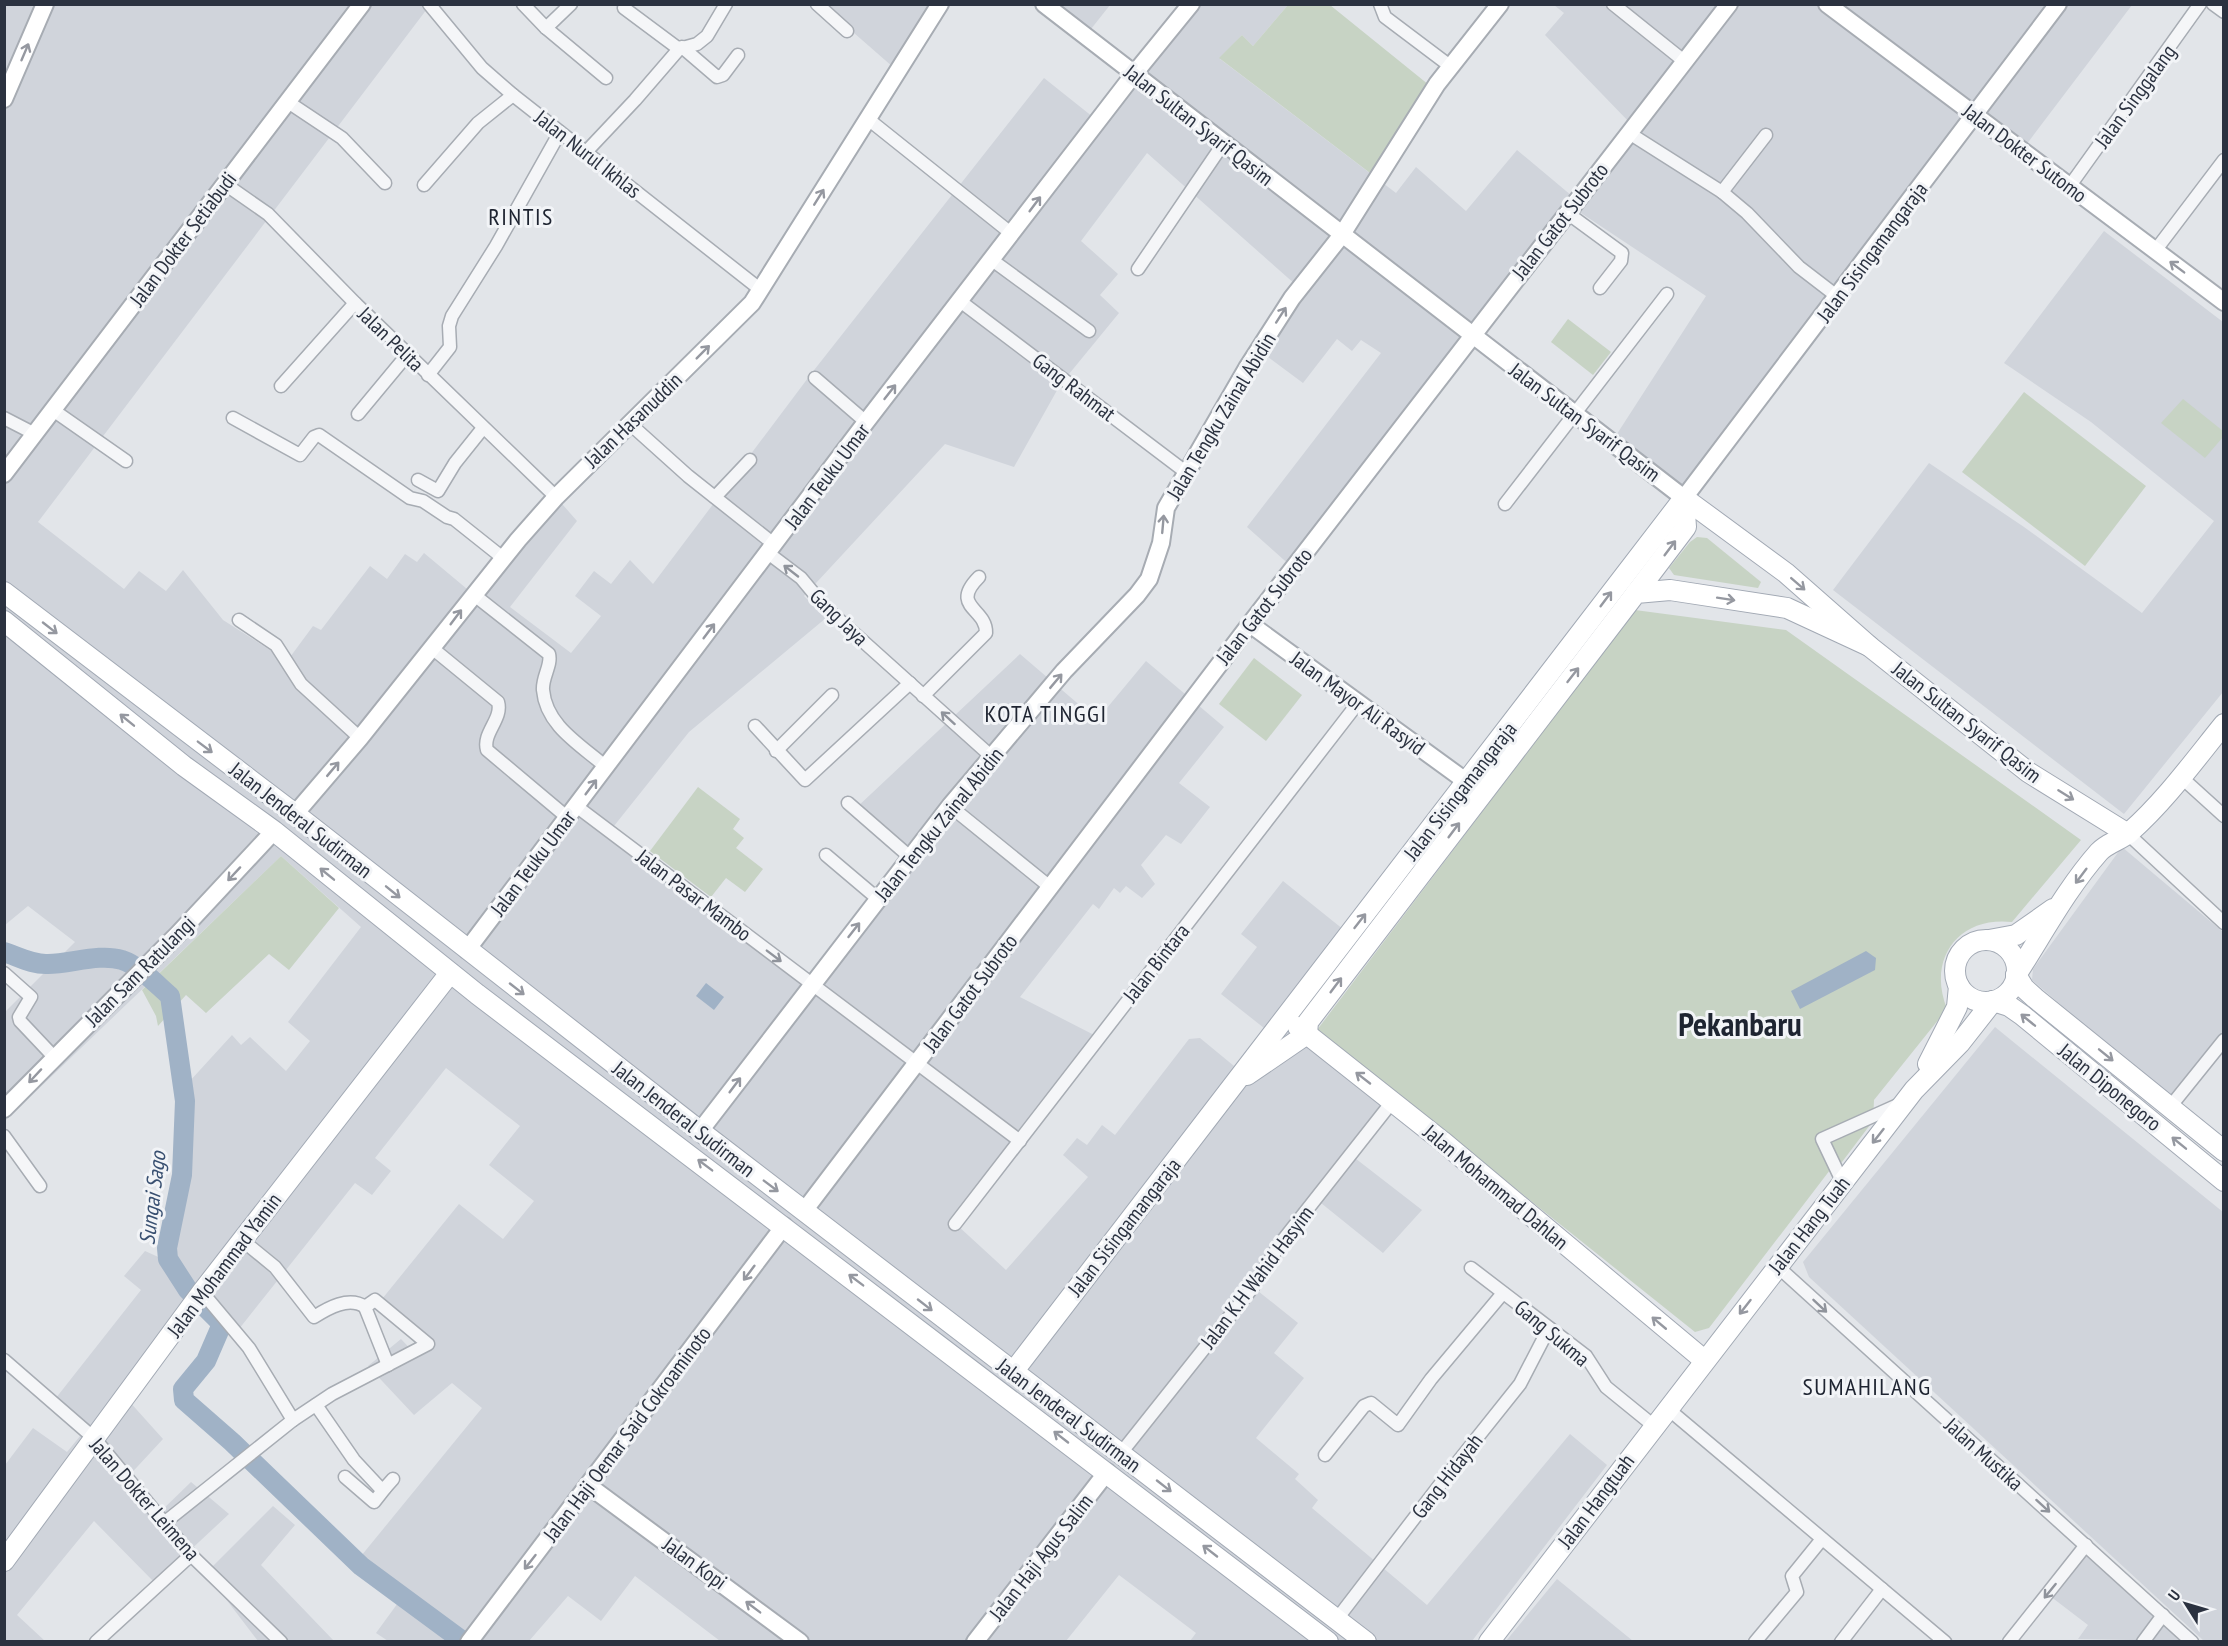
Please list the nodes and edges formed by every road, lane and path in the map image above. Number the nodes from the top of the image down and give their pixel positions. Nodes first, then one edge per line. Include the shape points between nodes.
1 (45, 4) edge
2 (362, 4) edge
3 (429, 4) edge
4 (523, 4) edge
5 (571, 4) edge
6 (726, 4) edge
7 (817, 4) edge
8 (940, 4) edge
9 (1044, 4) edge
10 (1191, 4) edge
11 (1380, 4) edge
12 (1500, 4) edge
13 (1613, 4) edge
14 (1729, 4) edge
15 (1827, 4) edge
16 (2058, 4) edge
17 (2200, 4) edge
18 (2213, 4) edge
19 (624, 8) dead end
20 (2223, 12) edge
21 (546, 28) junction
22 (847, 30) dead end
23 (681, 47) junction
24 (738, 55) dead end
25 (1684, 61) junction
26 (1449, 66) junction
27 (1134, 74) junction
28 (8, 78) edge
29 (606, 78) dead end
30 (513, 95) junction
31 (4, 99) edge
32 (288, 102) junction
33 (1974, 116) junction
34 (868, 119) junction
35 (560, 132) junction
36 (1629, 133) junction
37 (1767, 135) dead end
38 (1223, 144) junction
39 (585, 153) junction
40 (2223, 160) edge
41 (385, 183) dead end
42 (225, 184) junction
43 (424, 185) dead end
44 (2069, 187) junction
45 (1722, 192) junction
46 (1566, 212) junction
47 (1012, 234) junction
48 (1341, 236) junction
49 (2155, 251) junction
50 (992, 260) junction
51 (1138, 269) dead end
52 (1600, 288) dead end
53 (761, 290) junction
54 (1667, 294) dead end
55 (1838, 297) junction
56 (960, 301) junction
57 (2223, 302) edge
58 (355, 303) junction
59 (1089, 331) dead end
60 (1473, 336) junction
61 (408, 355) junction
62 (428, 375) junction
63 (815, 378) dead end
64 (281, 386) dead end
65 (53, 410) junction
66 (358, 414) dead end
67 (1574, 414) junction
68 (4, 418) edge
69 (233, 418) dead end
70 (866, 422) junction
71 (629, 423) junction
72 (483, 428) junction
73 (35, 434) junction
74 (750, 460) dead end
75 (126, 461) dead end
76 (1187, 473) junction
77 (4, 474) edge
78 (418, 480) dead end
79 (556, 497) junction
80 (715, 497) junction
81 (1684, 498) junction
82 (1505, 504) dead end
83 (772, 549) junction
84 (503, 558) junction
85 (979, 577) dead end
86 (4, 592) edge
87 (1636, 593) junction
88 (473, 594) junction
89 (239, 620) dead end
90 (4, 621) edge
91 (1250, 624) junction
92 (1869, 646) junction
93 (432, 648) junction
94 (910, 683) junction
95 (832, 695) dead end
96 (923, 696) junction
97 (1358, 703) junction
98 (2223, 724) edge
99 (755, 726) dead end
100 (360, 738) junction
101 (776, 751) junction
102 (992, 757) junction
103 (606, 767) junction
104 (1501, 769) junction
105 (2181, 777) junction
106 (1467, 782) junction
107 (848, 803) dead end
108 (950, 806) junction
109 (572, 812) junction
110 (295, 814) junction
111 (2223, 816) edge
112 (274, 831) junction
113 (2128, 834) junction
114 (826, 855) dead end
115 (910, 857) junction
116 (1050, 887) junction
117 (878, 899) junction
118 (2062, 902) junction
119 (2223, 923) edge
120 (1987, 940) junction
121 (460, 945) junction
122 (444, 968) junction
123 (493, 971) junction
124 (4, 973) edge
125 (2016, 975) junction
126 (812, 984) junction
127 (1959, 986) junction
128 (477, 994) junction
129 (1993, 1001) junction
130 (1285, 1017) junction
131 (1307, 1034) junction
132 (2223, 1040) edge
133 (54, 1057) junction
134 (916, 1064) junction
135 (1235, 1083) junction
136 (1909, 1096) junction
137 (1396, 1104) junction
138 (2170, 1107) junction
139 (4, 1109) edge
140 (700, 1131) junction
141 (4, 1136) edge
142 (1020, 1141) junction
143 (2223, 1151) edge
144 (1842, 1181) junction
145 (2223, 1181) edge
146 (40, 1186) dead end
147 (804, 1211) junction
148 (956, 1224) dead end
149 (784, 1226) junction
150 (242, 1240) junction
151 (1777, 1266) junction
152 (1471, 1268) dead end
153 (1503, 1293) junction
154 (197, 1299) junction
155 (365, 1307) junction
156 (1549, 1328) junction
157 (4, 1360) edge
158 (1704, 1360) junction
159 (388, 1365) junction
160 (1013, 1372) junction
161 (316, 1405) junction
162 (1667, 1408) junction
163 (294, 1420) junction
164 (1653, 1426) junction
165 (95, 1439) junction
166 (1121, 1453) junction
167 (1325, 1455) dead end
168 (1107, 1472) junction
169 (345, 1477) dead end
170 (589, 1486) junction
171 (164, 1523) junction
172 (1822, 1539) junction
173 (2086, 1545) junction
174 (191, 1555) junction
175 (4, 1561) edge
176 (1882, 1589) junction
177 (2163, 1615) junction
178 (1337, 1619) junction
179 (96, 1641) edge
180 (281, 1641) edge
181 (469, 1641) edge
182 (800, 1641) edge
183 (975, 1641) edge
184 (1328, 1641) edge
185 (1366, 1641) edge
186 (1489, 1641) edge
187 (1755, 1641) edge
188 (1841, 1641) edge
189 (1945, 1641) edge
190 (2009, 1641) edge
191 (2143, 1641) edge
192 (2192, 1641) edge

28 -> 1 street
2 - 32 street, Jalan Dokter Setiabudi
3 - 30 street, Jalan Nurul Ikhlas via 482,68
4 - 21 street
5 - 21 street
6 - 23 street via 701,41
7 - 22 street
8 - 34 street, Jalan Hasanuddin
9 - 27 street, Jalan Sultan Syarif Qasim
10 - 27 street, Jalan Teuku Umar
11 - 26 street via 1385,17
12 - 26 street, Jalan Tengku Zainal Abidin
13 - 25 street
14 - 25 street, Jalan Gatot Subroto
15 - 33 street, Jalan Dokter Sutomo
16 - 33 street, Jalan Sisingamangaraja
17 - 44 street, Jalan Singgalang
18 - 20 street
19 - 23 street
21 - 29 street
23 - 24 street via 717,76 723,75
23 - 39 street
25 - 36 street, Jalan Gatot Subroto
26 - 48 street, Jalan Tengku Zainal Abidin
27 - 38 street, Jalan Sultan Syarif Qasim
47 -> 27 street, Jalan Teuku Umar
28 - 31 street
30 - 35 street, Jalan Nurul Ikhlas
30 - 43 street via 478,123
32 - 41 street via 342,138
32 - 42 street, Jalan Dokter Setiabudi
33 - 44 street, Jalan Dokter Sutomo
33 - 55 street, Jalan Sisingamangaraja
34 - 47 street
53 -> 34 street, Jalan Hasanuddin
35 - 39 street, Jalan Nurul Ikhlas
35 - 62 street via 452,316 450,347
36 - 45 street
36 - 46 street, Jalan Gatot Subroto
37 - 45 street
38 - 48 street, Jalan Sultan Syarif Qasim
38 - 51 street
39 - 53 street, Jalan Nurul Ikhlas
40 - 49 street
42 - 58 street, Jalan Pelita via 268,214
42 - 65 street, Jalan Dokter Setiabudi
44 - 49 street, Jalan Dokter Sutomo
45 - 55 street via 1799,267
46 - 52 street via 1622,253 1621,261
46 - 60 street, Jalan Gatot Subroto
47 - 50 street, Jalan Teuku Umar
48 - 60 street, Jalan Sultan Syarif Qasim
76 -> 48 street, Jalan Tengku Zainal Abidin via 1292,298
57 -> 49 street, Jalan Dokter Sutomo
50 - 56 street, Jalan Teuku Umar
50 - 59 street
71 -> 53 street, Jalan Hasanuddin
54 - 67 street
55 - 81 street, Jalan Sisingamangaraja
70 -> 56 street, Jalan Teuku Umar
56 - 76 street, Gang Rahmat
58 - 61 street, Jalan Pelita
58 - 64 street
60 - 67 street, Jalan Sultan Syarif Qasim
60 - 91 street, Jalan Gatot Subroto
61 - 62 street, Jalan Pelita
61 - 66 street
62 - 72 street, Jalan Pelita
63 - 70 street
65 - 73 street, Jalan Dokter Setiabudi
65 - 75 street
67 - 81 street, Jalan Sultan Syarif Qasim
67 - 82 street
68 - 73 street
69 - 84 street via 300,455 319,435 410,498 454,519
70 - 83 street, Jalan Teuku Umar
71 - 79 street, Jalan Hasanuddin
71 - 80 street, Gang Jaya
72 - 78 street via 438,491
72 - 79 street, Jalan Pelita
73 - 77 street, Jalan Dokter Setiabudi
74 - 80 street
102 -> 76 street, Jalan Tengku Zainal Abidin via 1149,579 1161,543 1166,508
79 - 84 street, Jalan Hasanuddin
80 - 83 street, Gang Jaya
87 -> 81 main road, Jalan Sisingamangaraja via 1686,527
81 -> 92 main road, Jalan Sultan Syarif Qasim via 1786,573
106 -> 81 main road, Jalan Sisingamangaraja
94 -> 83 street, Gang Jaya via 826,608
103 -> 83 street, Jalan Teuku Umar
84 - 88 street, Jalan Hasanuddin
85 - 96 street via 968,593 968,602 985,624 986,633
86 -> 110 main road, Jalan Jenderal Sudirman
87 -> 92 main road via 1670,590 1787,609
104 -> 87 main road, Jalan Sisingamangaraja
93 -> 88 street, Jalan Hasanuddin
88 - 103 street via 547,651 550,660 543,676 543,689 551,719
89 - 100 street via 276,645 301,684
112 -> 90 main road, Jalan Jenderal Sudirman via 184,766
91 - 97 street, Jalan Mayor Ali Rasyid
91 - 116 street, Jalan Gatot Subroto
92 -> 113 main road, Jalan Sultan Syarif Qasim via 2028,772
93 - 100 street, Jalan Hasanuddin
93 - 109 street, Jalan Pasar Mambo via 498,702 487,750
94 - 96 street, Gang Jaya
94 - 101 street via 807,779 801,778
95 - 101 street
102 -> 96 street, Gang Jaya
97 - 106 street, Jalan Mayor Ali Rasyid
97 - 142 street, Jalan Bintara
98 - 105 main road
99 - 101 street
110 -> 100 street, Jalan Hasanuddin
102 - 108 street, Jalan Tengku Zainal Abidin
109 -> 103 street, Jalan Teuku Umar
104 - 106 main road
131 -> 104 main road, Jalan Sisingamangaraja via 1308,1022
105 - 111 street
105 - 113 main road
130 -> 106 main road, Jalan Sisingamangaraja
107 - 115 street
108 - 115 street, Jalan Tengku Zainal Abidin
108 - 116 street
109 - 121 street, Jalan Teuku Umar
109 -> 126 street, Jalan Pasar Mambo
110 -> 121 main road, Jalan Jenderal Sudirman
122 -> 112 main road, Jalan Jenderal Sudirman
112 -> 133 street, Jalan Sam Ratulangi
113 -> 118 main road via 2100,850
113 - 119 street
114 - 117 street
115 - 117 street, Jalan Tengku Zainal Abidin
116 - 134 street, Jalan Gatot Subroto
126 -> 117 street, Jalan Tengku Zainal Abidin
118 - 120 main road via 2016,935
118 - 125 main road
120 - 125 main road via 2011,952
120 - 127 main road via 1968,946 1959,956
121 - 122 main road via 458,958
121 - 123 main road, Jalan Jenderal Sudirman
122 - 128 main road, Jalan Jenderal Sudirman
122 - 150 main road, Jalan Mohammad Yamin
123 - 128 main road via 480,970 473,976 472,986
123 -> 140 main road, Jalan Jenderal Sudirman
124 - 133 street via 31,997 20,1022
125 - 129 main road via 2010,991
125 -> 138 main road, Jalan Diponegoro via 2035,998
126 - 134 street, Jalan Pasar Mambo
140 -> 126 street, Jalan Tengku Zainal Abidin
127 - 129 main road via 1976,1000
127 - 136 main road, Jalan Hang Tuah via 1952,1020
149 -> 128 main road, Jalan Jenderal Sudirman
129 - 136 main road, Jalan Hang Tuah via 1960,1043
145 -> 129 main road, Jalan Diponegoro via 2022,1015
130 - 131 main road, Jalan Mohammad Dahlan
130 - 135 main road, Jalan Sisingamangaraja
131 - 135 main road, Jalan Sisingamangaraja
137 -> 131 main road, Jalan Mohammad Dahlan
132 - 138 street
133 -> 139 street, Jalan Sam Ratulangi
134 - 142 street, Jalan Pasar Mambo
134 - 147 street, Jalan Gatot Subroto
135 - 160 main road, Jalan Sisingamangaraja
136 -> 144 main road, Jalan Hang Tuah
136 - 144 street via 1822,1139
158 -> 137 main road, Jalan Mohammad Dahlan
137 - 166 street, Jalan K.H Wahid Hasyim via 1388,1107 1280,1244 1253,1287
138 - 143 main road, Jalan Diponegoro
140 -> 147 main road, Jalan Jenderal Sudirman
141 - 146 street
142 - 148 street, Jalan Bintara
144 - 151 main road, Jalan Hang Tuah
147 -> 160 main road, Jalan Jenderal Sudirman
168 -> 149 main road, Jalan Jenderal Sudirman
149 -> 170 street, Jalan Haji Oemar Said Cokroaminoto
150 - 154 main road, Jalan Mohammad Yamin
150 - 155 street via 275,1267 314,1317 330,1307 359,1303
151 -> 158 main road, Jalan Hang Tuah
151 -> 173 street, Jalan Mustika
152 - 153 street, Gang Sukma
153 - 156 street, Gang Sukma
153 - 167 street via 1398,1425 1371,1403 1364,1406
154 - 163 street via 249,1348
154 - 165 main road, Jalan Mohammad Yamin
155 - 159 street
155 - 159 street via 375,1300 428,1344
156 - 164 street, Gang Sukma via 1586,1356 1606,1387
156 - 178 street, Gang Hidayah via 1520,1384
157 - 165 street, Jalan Dokter Leimena
158 - 162 main road, Jalan Hangtuah
159 - 161 street
160 - 166 main road, Jalan Jenderal Sudirman
161 - 163 street
161 - 169 street via 354,1460 381,1489 389,1484 374,1502
162 - 164 main road, Jalan Hangtuah
162 - 172 street
163 - 171 street
164 - 186 main road, Jalan Hangtuah
165 - 171 street, Jalan Dokter Leimena
165 - 175 main road, Jalan Mohammad Yamin
166 -> 178 main road, Jalan Jenderal Sudirman
168 - 183 street, Jalan Haji Agus Salim
184 -> 168 main road, Jalan Jenderal Sudirman
170 -> 181 street, Jalan Haji Oemar Said Cokroaminoto
182 -> 170 street, Jalan Kopi
171 - 174 street, Jalan Dokter Leimena
172 - 176 street
172 - 187 street via 1792,1576 1797,1592
173 - 177 street, Jalan Mustika
173 -> 190 street
174 - 179 street
174 - 180 street, Jalan Dokter Leimena
176 - 188 street
176 - 189 street
177 - 191 street
177 - 192 street, Jalan Mustika
178 - 185 main road, Jalan Jenderal Sudirman

